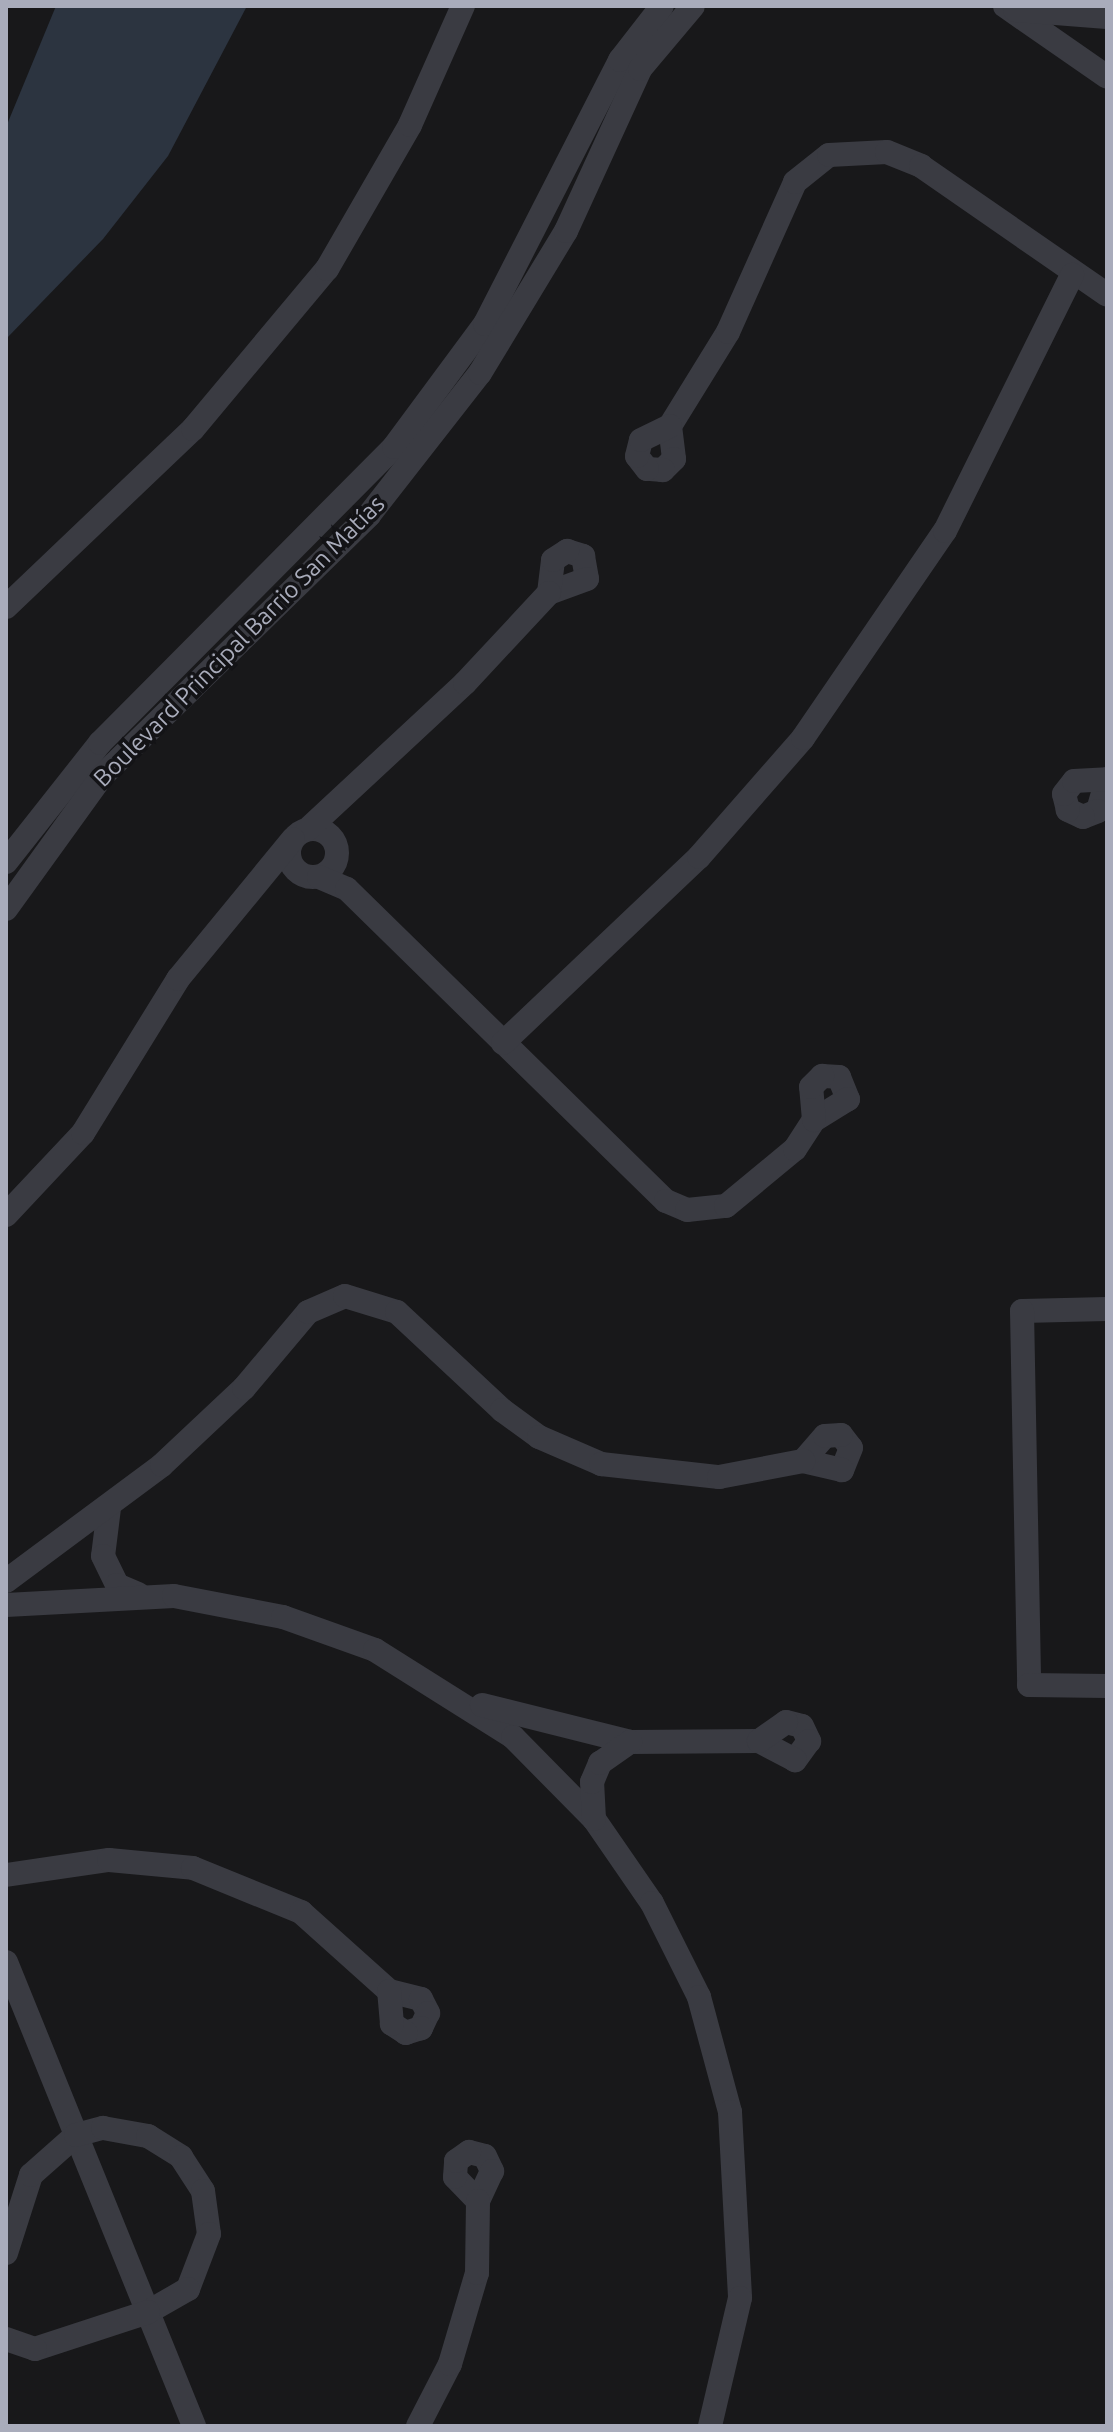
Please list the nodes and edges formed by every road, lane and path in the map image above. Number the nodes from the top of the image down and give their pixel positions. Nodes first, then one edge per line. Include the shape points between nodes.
1 (463, 6) edge
2 (662, 6) edge
3 (693, 6) edge
4 (1009, 8) edge
5 (1101, 17) edge
6 (1079, 57) junction
7 (1107, 77) edge
8 (1072, 275) junction
9 (1107, 295) edge
10 (670, 426) dead end
11 (549, 593) dead end
12 (10, 596) edge
13 (334, 809) junction
14 (300, 834) junction
15 (6, 862) edge
16 (323, 866) junction
17 (251, 889) junction
18 (6, 909) edge
19 (503, 1043) junction
20 (814, 1120) dead end
21 (6, 1215) edge
22 (1107, 1309) edge
23 (803, 1461) dead end
24 (109, 1508) junction
25 (6, 1581) edge
26 (138, 1594) junction
27 (6, 1605) edge
28 (1107, 1686) edge
29 (453, 1695) junction
30 (759, 1741) dead end
31 (630, 1742) junction
32 (594, 1819) junction
33 (6, 1875) edge
34 (6, 1962) edge
35 (389, 1991) dead end
36 (76, 2135) junction
37 (478, 2201) dead end
38 (6, 2253) edge
39 (148, 2312) junction
40 (6, 2339) edge
41 (35, 2349) junction
42 (6, 2361) edge
43 (194, 2426) edge
44 (418, 2426) edge
45 (710, 2426) edge

1 - 12 street via 410,125 327,269 193,429
2 - 15 street, Boulevard Principal Barrio San Matías via 620,60 485,324 394,447 100,743
3 - 18 street, Boulevard Principal Barrio San Matías via 640,69 515,323 443,422 330,555 102,776
4 - 5 street
4 - 6 street
5 - 6 street
6 - 7 street
8 - 9 street
8 - 10 street via 921,166 887,152 829,155 795,182 728,332
8 - 19 street via 945,531 803,738 699,857
11 - 13 street
13 - 14 street
13 - 16 street
14 - 16 street via 323,830
14 - 16 street via 288,854
14 - 17 street
16 - 17 street
16 - 19 street
17 - 21 street via 178,979 83,1133
19 - 20 street via 647,1184 687,1210 726,1206 754,1188
22 - 28 street via 1022,1311 1029,1685
23 - 24 street via 719,1477 601,1464 539,1437 502,1410 397,1312 345,1296 308,1312 244,1388
24 - 25 street
24 - 26 street via 103,1556 117,1585
26 - 27 street
26 - 29 street via 283,1617 375,1650
29 - 31 street
29 - 32 street via 513,1737
30 - 31 street
31 - 32 street via 600,1763 591,1791
32 - 45 street via 652,1903 699,1997 730,2112 740,2298
33 - 35 street via 109,1860 193,1868 301,1912
34 - 36 street
36 - 38 street via 31,2175
36 - 39 street
36 - 39 street via 103,2128 148,2136 181,2157 203,2191 209,2234 197,2275 188,2289
37 - 44 street via 477,2273 450,2364
39 - 41 street
39 - 43 street
40 - 41 street
41 - 42 street

